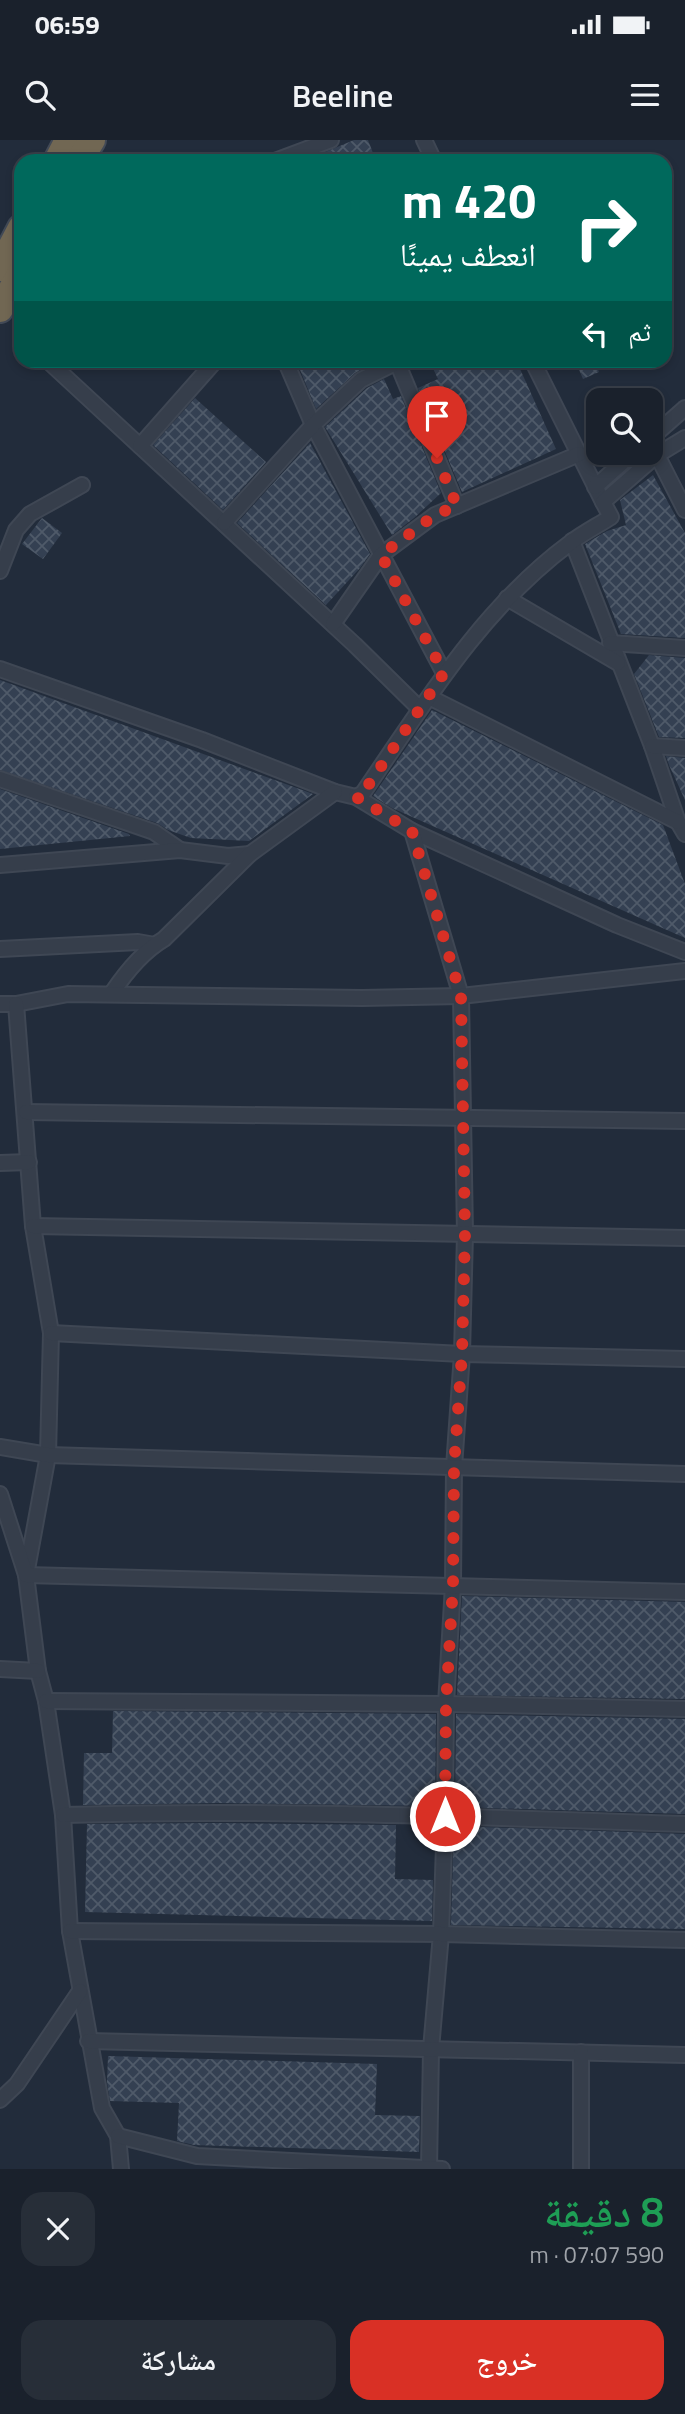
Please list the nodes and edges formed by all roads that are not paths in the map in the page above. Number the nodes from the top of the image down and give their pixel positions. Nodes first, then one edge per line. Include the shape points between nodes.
1 (331, 140) edge
2 (294, 154) edge
3 (14, 241) edge
4 (0, 268) edge
5 (14, 285) edge
6 (0, 309) edge
7 (56, 368) edge
8 (209, 368) edge
9 (288, 368) edge
10 (385, 368) edge
11 (402, 368) edge
12 (536, 368) edge
13 (685, 408) edge
14 (313, 425) junction
15 (663, 427) edge
16 (685, 438) edge
17 (140, 446) junction
18 (663, 451) edge
19 (579, 454) junction
20 (620, 465) edge
21 (646, 465) edge
22 (662, 465) edge
23 (82, 485) dead end
24 (595, 487) junction
25 (603, 502) junction
26 (457, 506) junction
27 (685, 510) edge
28 (223, 523) junction
29 (572, 541) junction
30 (381, 555) junction
31 (0, 571) edge
32 (507, 598) junction
33 (333, 624) junction
34 (610, 643) junction
35 (685, 648) edge
36 (618, 663) junction
37 (0, 669) edge
38 (444, 673) junction
39 (429, 697) junction
40 (420, 709) junction
41 (652, 746) junction
42 (685, 748) edge
43 (0, 779) edge
44 (335, 792) junction
45 (356, 797) junction
46 (682, 828) edge
47 (412, 831) junction
48 (180, 850) junction
49 (250, 853) junction
50 (0, 865) edge
51 (155, 945) junction
52 (0, 949) edge
53 (685, 952) edge
54 (685, 971) edge
55 (112, 993) junction
56 (461, 996) junction
57 (0, 1004) edge
58 (16, 1004) junction
59 (26, 1112) junction
60 (461, 1117) junction
61 (685, 1121) edge
62 (0, 1163) edge
63 (29, 1163) junction
64 (33, 1226) junction
65 (465, 1234) junction
66 (685, 1238) edge
67 (51, 1333) junction
68 (462, 1354) junction
69 (685, 1359) edge
70 (0, 1447) edge
71 (48, 1455) junction
72 (454, 1467) junction
73 (685, 1474) edge
74 (0, 1494) edge
75 (26, 1575) junction
76 (453, 1585) junction
77 (685, 1592) edge
78 (0, 1669) edge
79 (38, 1671) junction
80 (46, 1701) junction
81 (446, 1704) junction
82 (685, 1709) edge
83 (63, 1815) junction
84 (445, 1816) junction
85 (685, 1824) edge
86 (70, 1931) junction
87 (441, 1934) junction
88 (685, 1940) edge
89 (80, 1991) junction
90 (88, 2041) junction
91 (430, 2049) junction
92 (581, 2052) junction
93 (685, 2055) edge
94 (0, 2100) edge
95 (118, 2136) junction
96 (121, 2169) edge
97 (429, 2169) edge
98 (442, 2169) edge
99 (580, 2169) edge

1 - 2 street
3 - 4 highway
5 - 6 highway
7 - 17 street
8 - 17 street
9 - 14 street
10 - 14 street via 361,380
11 - 26 street
12 - 19 street
13 - 15 street
14 - 28 street
14 - 30 street
16 - 18 street
17 - 28 street
19 - 24 street
19 - 26 street
20 - 24 street
21 - 25 street
22 - 27 street
23 - 31 street via 30,514 16,530
24 - 25 street
25 - 29 street via 611,517
26 - 30 street via 435,515
28 - 33 street
29 - 32 street
29 - 34 street
30 - 33 street
30 - 38 street
32 - 36 street
32 - 38 street
33 - 40 street
34 - 35 street
34 - 36 street
36 - 41 street
37 - 44 street
38 - 39 street
39 - 40 street
39 - 46 street
40 - 45 street
41 - 42 street
41 - 46 street
43 - 48 street via 153,832
44 - 45 street
44 - 49 street
45 - 47 street
47 - 53 street
47 - 56 street
48 - 49 street via 228,856
48 - 50 street
49 - 51 street
51 - 52 street
51 - 55 street via 127,970
54 - 56 street
55 - 56 street
55 - 58 street via 68,994
56 - 60 street
57 - 58 street
58 - 59 street
59 - 60 street
59 - 63 street
60 - 61 street
60 - 65 street
62 - 63 street
63 - 64 street
64 - 65 street
64 - 67 street
65 - 66 street
65 - 68 street
67 - 68 street
67 - 71 street
68 - 69 street
68 - 72 street
70 - 71 street
71 - 72 street
71 - 75 street
72 - 73 street
72 - 76 street
74 - 75 street
75 - 76 street
75 - 79 street
76 - 77 street
76 - 81 street
78 - 79 street
79 - 80 street
80 - 81 street
80 - 83 street
81 - 82 street
81 - 84 street
83 - 84 street
83 - 86 street
84 - 85 street
84 - 87 street
86 - 87 street
86 - 89 street
87 - 88 street
87 - 91 street
89 - 90 street
89 - 94 street via 17,2084
90 - 91 street
90 - 95 street via 102,2108
91 - 92 street
91 - 97 street
92 - 93 street
92 - 99 street
95 - 96 street
95 - 97 street via 197,2156
97 - 98 street

